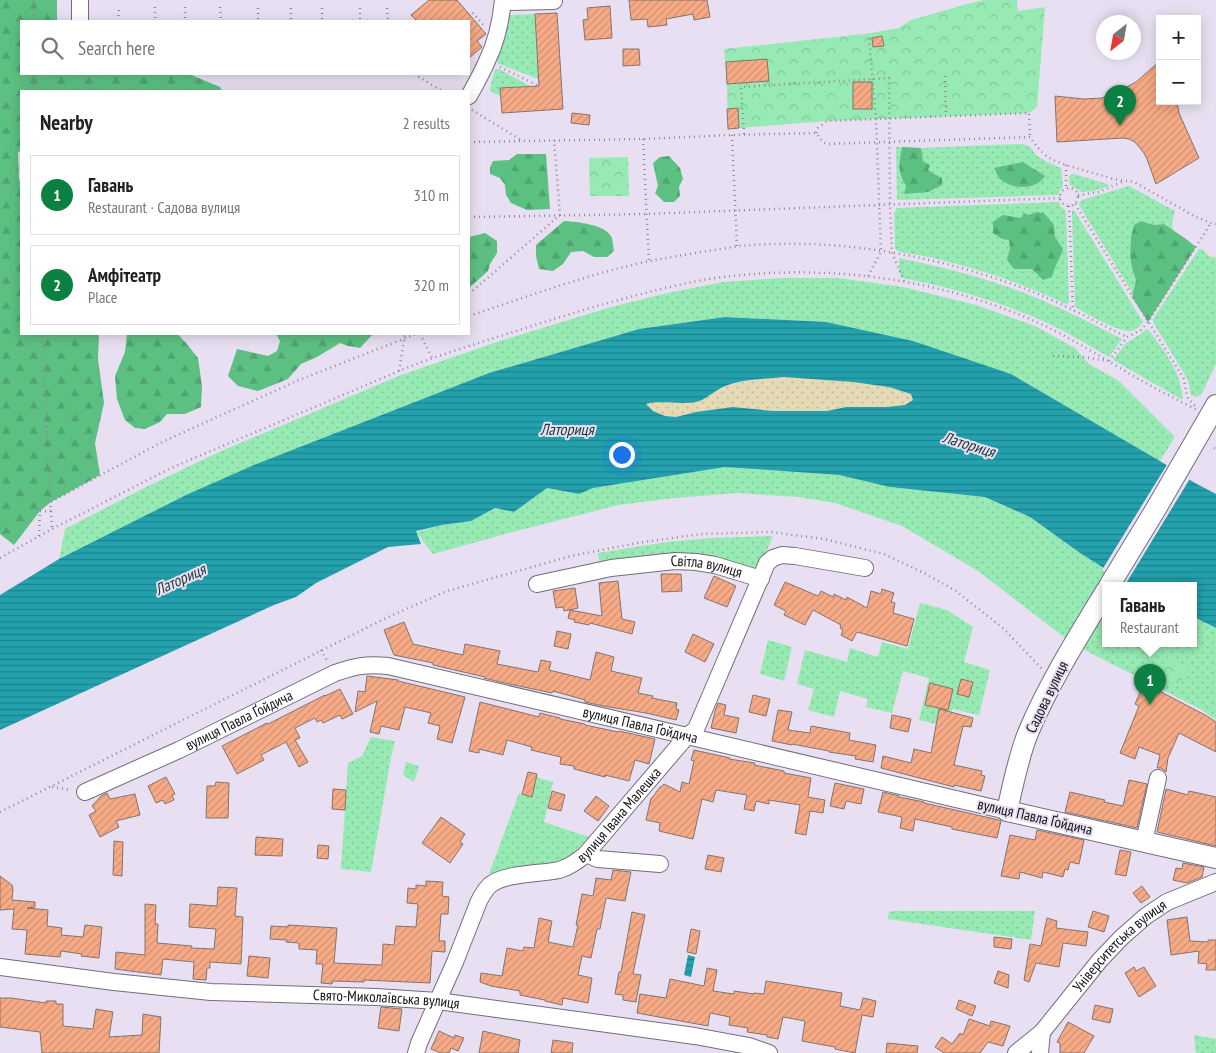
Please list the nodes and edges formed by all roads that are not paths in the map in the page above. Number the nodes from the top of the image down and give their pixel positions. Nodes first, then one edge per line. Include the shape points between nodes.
1 (80, 0) edge
2 (503, 1) edge
3 (554, 1) edge
4 (80, 20) edge
5 (470, 94) edge
6 (1216, 405) edge
7 (865, 568) dead end
8 (761, 579) junction
9 (1111, 582) edge
10 (536, 584) dead end
11 (1102, 597) edge
12 (687, 736) junction
13 (1158, 778) dead end
14 (85, 792) road end
15 (1007, 811) junction
16 (1144, 842) junction
17 (586, 854) junction
18 (1216, 858) edge
19 (660, 864) dead end
20 (1216, 882) edge
21 (0, 968) edge
22 (438, 1000) junction
23 (1042, 1032) junction
24 (416, 1053) edge
25 (769, 1053) edge
26 (1016, 1053) edge
27 (1040, 1053) edge

1 - 4 street
2 - 3 street
2 - 5 street via 488,60
6 - 9 main road
7 - 8 street, Світла вулиця via 782,555 767,563
8 - 10 street, Світла вулиця via 715,565 675,561 611,568
8 - 12 street, вулиця Івана Малешка via 696,729
11 - 15 main road, Садова вулиця via 1050,674 1016,768
12 - 14 street, вулиця Павла Ґойдича via 372,664 335,674
12 - 15 street, вулиця Павла Ґойдича
12 - 17 street, вулиця Івана Малешка
13 - 16 street
15 - 16 main road, вулиця Павла Ґойдича
16 - 18 main road, вулиця Павла Ґойдича
17 - 19 street via 598,859
17 - 22 street, вулиця Івана Малешка via 561,869 512,876 490,884 479,901
20 - 23 street, Університетська вулиця via 1167,902 1146,916 1100,960
21 - 22 street, Свято-Миколаївська вулиця via 211,992
22 - 24 street
22 - 25 street, Свято-Миколаївська вулиця via 695,1036
23 - 26 street
23 - 27 street

